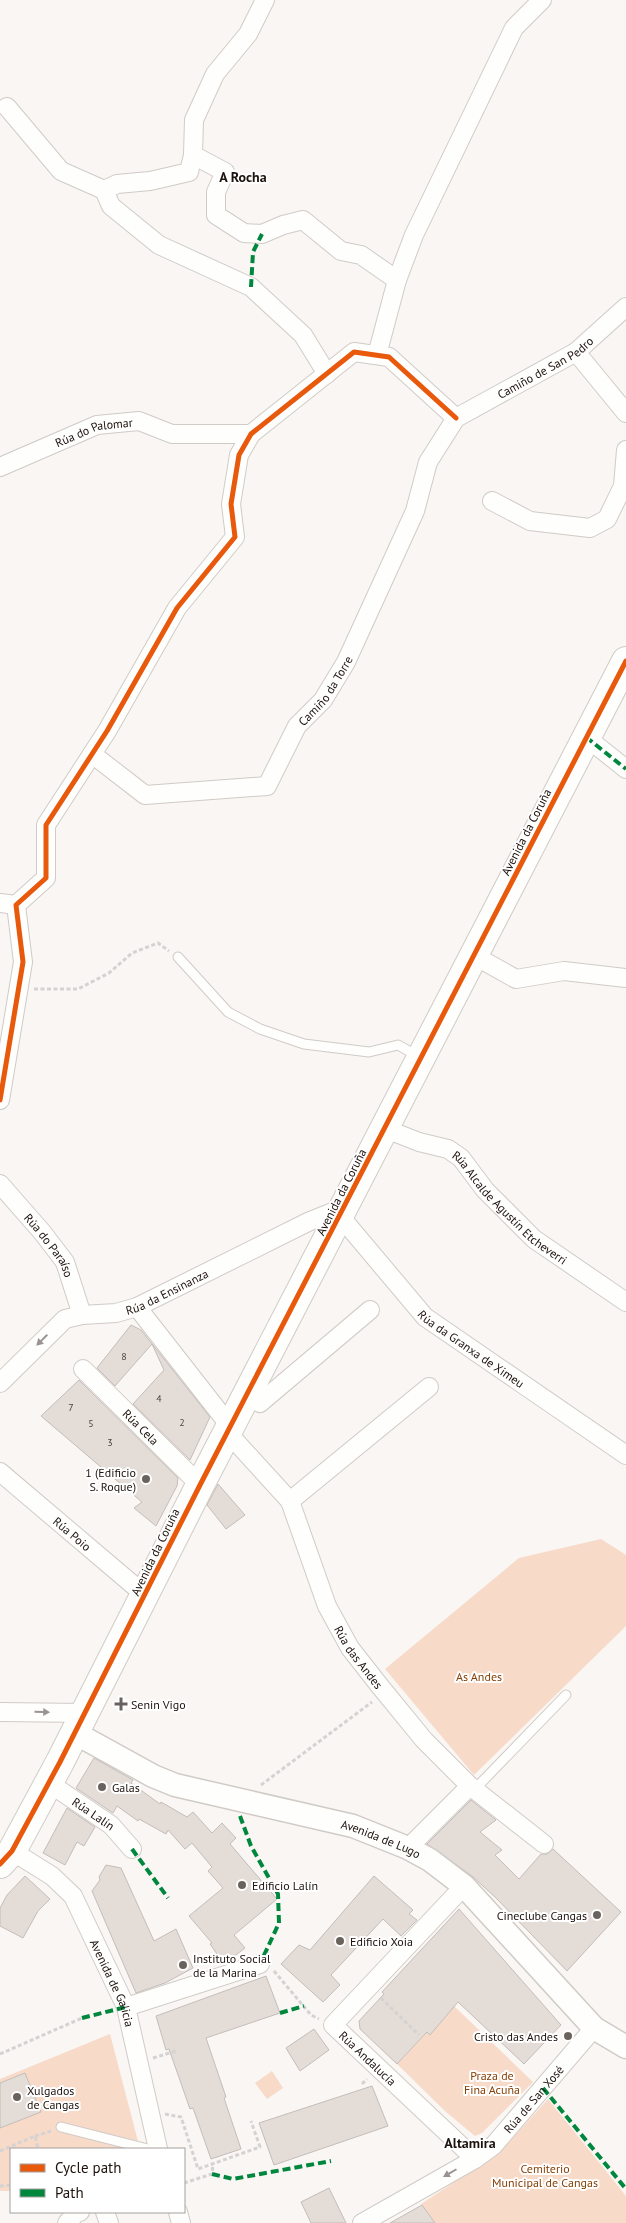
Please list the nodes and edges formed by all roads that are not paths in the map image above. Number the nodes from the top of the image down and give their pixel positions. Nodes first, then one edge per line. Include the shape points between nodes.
1 (265, 0) edge
2 (542, 0) edge
3 (7, 107) dead end
4 (193, 155) junction
5 (104, 190) junction
6 (397, 280) junction
7 (626, 307) edge
8 (576, 352) junction
9 (377, 355) junction
10 (327, 374) junction
11 (626, 413) edge
12 (456, 418) junction
13 (251, 434) junction
14 (626, 450) edge
15 (0, 467) edge
16 (492, 502) dead end
17 (624, 669) edge
18 (586, 737) junction
19 (92, 754) junction
20 (626, 769) edge
21 (8, 904) edge
22 (475, 956) junction
23 (178, 957) road end
24 (626, 978) edge
25 (422, 1058) junction
26 (1, 1090) edge
27 (386, 1129) junction
28 (0, 1184) edge
29 (342, 1211) junction
30 (626, 1302) edge
31 (137, 1306) junction
32 (370, 1310) dead end
33 (82, 1315) junction
34 (83, 1369) dead end
35 (0, 1383) edge
36 (429, 1387) dead end
37 (246, 1396) junction
38 (229, 1429) junction
39 (626, 1455) edge
40 (0, 1472) edge
41 (200, 1485) junction
42 (290, 1501) junction
43 (145, 1595) junction
44 (566, 1695) dead end
45 (0, 1712) edge
46 (80, 1723) junction
47 (49, 1783) junction
48 (473, 1788) junction
49 (544, 1844) dead end
50 (408, 1848) junction
51 (132, 1849) dead end
52 (4, 1861) edge
53 (464, 1886) junction
54 (260, 1964) road end
55 (126, 2007) junction
56 (594, 2028) junction
57 (626, 2047) edge
58 (61, 2127) road end
59 (144, 2148) edge
60 (158, 2148) edge
61 (475, 2159) junction
62 (76, 2213) edge
63 (383, 2218) edge
64 (67, 2223) edge
65 (362, 2223) edge

1 - 4 street via 248,34 215,74 194,120
2 - 6 street via 514,28 414,235
3 - 5 street via 61,171
4 - 5 street via 189,172 117,184
4 - 6 street via 225,172 216,192 216,215 244,233 262,234 303,220 341,251 361,255
5 - 10 street via 112,206 160,245 250,287 303,335
6 - 9 street
7 - 8 street, Camiño de San Pedro
8 - 11 street
8 - 12 street, Camiño de San Pedro
9 - 10 street via 354,352
9 - 12 street via 388,357
10 - 13 street
12 - 19 street, Camiño da Torre via 428,462 415,511 346,662 323,700 297,726 268,786 145,795
13 - 15 street, Rúa do Palomar via 172,434 139,420 97,425
13 - 19 street via 239,455 231,504 235,537 177,608
14 - 16 street via 619,494 607,519 590,528 530,521
17 - 18 main road, Avenida da Coruña
18 - 20 street
18 - 22 main road, Avenida da Coruña
19 - 21 street via 46,825 46,878
21 - 26 street via 23,962
22 - 24 street via 516,979 564,972
22 - 25 main road, Avenida da Coruña
23 - 25 lane via 228,1012 260,1029 304,1044 369,1052 398,1045
25 - 27 main road, Avenida da Coruña
27 - 29 main road, Avenida da Coruña
27 - 30 street, Rúa Alcalde Agustín Etcheverri via 448,1149 534,1239
28 - 33 street, Rúa do Paraíso via 65,1262
29 - 31 street, Rúa da Ensinanza via 301,1225
29 - 37 main road, Avenida da Coruña
29 - 39 street, Rúa da Granxa de Ximeu via 425,1317
31 - 33 street, Rúa da Ensinanza via 116,1313
31 - 38 street, Rúa das Andes
32 - 37 street via 260,1403
33 -> 35 street, Rúa da Ensinanza via 65,1319
34 - 41 street, Rúa Cela
36 - 42 street
37 - 38 main road, Avenida da Coruña
38 - 41 main road, Avenida da Coruña
38 - 42 street, Rúa das Andes
40 - 43 street, Rúa Poio
41 - 43 main road, Avenida da Coruña
42 - 48 street, Rúa das Andes via 327,1606 350,1648 424,1740
43 - 46 main road, Avenida da Coruña
44 - 48 lane
45 -> 46 street
46 - 47 main road, Avenida da Coruña
46 - 50 street, Avenida de Lugo via 153,1776 175,1785 352,1826
47 - 51 street, Rúa Lalín via 111,1825
47 - 52 main road, Avenida da Coruña
48 - 49 street, Rúa das Andes
48 - 50 street
50 - 53 street, Avenida de Lugo
52 - 55 street, Avenida de Galicia via 52,1876 73,1896
53 - 56 street, Avenida de Lugo
53 - 61 street, Rúa Andalucía via 333,2026
54 - 55 street
55 - 60 street, Avenida de Galicia
56 - 57 street, Avenida de Lugo
56 - 61 street, Rúa de San Xosé via 494,2146
58 - 59 lane
61 -> 63 street, Rúa de San Xosé
62 - 64 street
63 - 65 street, Rúa de San Xosé

